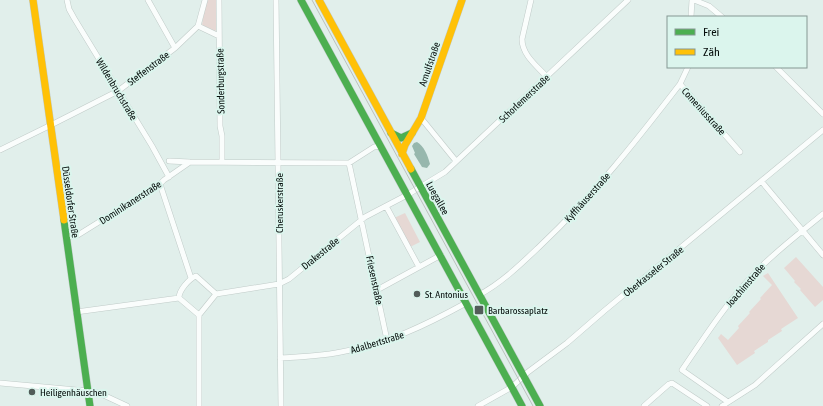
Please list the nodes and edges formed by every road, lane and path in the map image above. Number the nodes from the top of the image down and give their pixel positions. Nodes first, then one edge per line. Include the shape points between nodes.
1 (33, 0) edge
2 (67, 0) edge
3 (148, 0) edge
4 (205, 0) edge
5 (219, 0) edge
6 (276, 0) edge
7 (301, 0) edge
8 (319, 0) edge
9 (462, 0) edge
10 (531, 0) edge
11 (628, 0) edge
12 (693, 0) edge
13 (691, 16) edge
14 (721, 16) edge
15 (198, 26) junction
16 (219, 36) junction
17 (175, 48) junction
18 (688, 68) edge
19 (777, 68) edge
20 (547, 77) junction
21 (680, 84) junction
22 (118, 91) junction
23 (823, 114) edge
24 (421, 118) junction
25 (51, 125) junction
26 (823, 130) edge
27 (391, 133) junction
28 (412, 133) junction
29 (381, 146) junction
30 (0, 150) edge
31 (740, 152) dead end
32 (402, 154) junction
33 (169, 161) dead end
34 (456, 161) junction
35 (190, 162) junction
36 (222, 162) junction
37 (278, 163) junction
38 (349, 163) junction
39 (169, 177) junction
40 (762, 182) junction
41 (160, 184) junction
42 (418, 188) junction
43 (407, 195) junction
44 (386, 206) junction
45 (823, 214) edge
46 (361, 220) junction
47 (802, 231) junction
48 (66, 237) junction
49 (440, 255) junction
50 (823, 255) edge
51 (419, 267) junction
52 (191, 278) junction
53 (279, 284) junction
54 (377, 290) junction
55 (216, 294) junction
56 (479, 295) junction
57 (179, 298) junction
58 (466, 303) junction
59 (76, 312) junction
60 (199, 315) junction
61 (823, 324) edge
62 (387, 340) junction
63 (280, 358) junction
64 (523, 376) junction
65 (0, 383) edge
66 (512, 387) junction
67 (88, 391) junction
68 (728, 402) junction
69 (90, 406) edge
70 (127, 406) edge
71 (199, 406) edge
72 (281, 406) edge
73 (478, 406) edge
74 (522, 406) edge
75 (540, 406) edge
76 (644, 406) edge
77 (707, 406) edge
78 (722, 406) edge

1 - 25 main road, Düsseldorfer Straße
2 - 22 street, Wildenbruchstraße via 74,18
3 - 17 street
4 - 15 street
5 - 16 street, Sonderburgstraße
6 - 37 street, Cheruskerstraße
7 - 29 main road
8 - 27 main road, Luegallee
9 - 24 main road, Arnulfstraße
10 - 20 street via 522,44 526,54
11 - 20 street, Schorlemerstraße
12 - 13 street
12 - 14 street via 709,6
15 - 16 street
15 - 17 street, Steffenstraße
16 - 36 street, Sonderburgstraße
17 - 22 street, Steffenstraße
18 - 21 street, Comeniusstraße
19 - 23 street
20 - 34 street, Schorlemerstraße
21 - 31 street, Comeniusstraße
21 - 56 street, Kyffhäuserstraße via 616,165 560,228 515,270
22 - 25 street, Steffenstraße
22 - 39 street, Wildenbruchstraße
24 - 28 main road, Arnulfstraße
24 - 34 street
25 - 30 street, Steffenstraße
25 - 48 main road, Düsseldorfer Straße
26 - 40 street, Oberkasseler Straße
27 - 28 main road via 400,138
27 - 32 main road, Luegallee
28 - 32 main road, Arnulfstraße
29 - 38 street via 374,147
29 - 43 main road
32 - 42 main road, Luegallee
33 - 35 street
34 - 42 street, Schorlemerstraße via 445,172
35 - 36 street
35 - 39 street, Dominikanerstraße
36 - 37 street
37 - 38 street
37 - 53 street, Cheruskerstraße
38 - 46 street
39 - 41 street, Dominikanerstraße
40 - 47 street
40 - 64 street, Oberkasseler Straße via 567,343
41 - 48 street, Dominikanerstraße via 78,235
41 - 52 street
42 - 43 street, Drakestraße
42 - 56 main road, Luegallee
43 - 44 street, Drakestraße
43 - 49 main road
44 - 46 street, Drakestraße
44 - 51 street
45 - 47 street, Joachimstraße
46 - 53 street, Drakestraße
46 - 54 street, Friesenstraße
47 - 50 street
47 - 68 street, Joachimstraße via 777,251 739,291 682,370
48 - 59 main road, Düsseldorfer Straße
49 - 51 street
49 - 58 main road
51 - 54 street
52 - 55 street via 196,276
52 - 57 street via 179,293
53 - 55 street, Drakestraße
53 - 63 street, Cheruskerstraße
54 - 62 street, Friesenstraße
55 - 60 street
56 - 64 main road, Luegallee
57 - 59 street
57 - 60 street
58 - 62 street, Adalbertstraße via 410,332
58 - 66 main road
59 - 67 main road, Düsseldorfer Straße
60 - 71 street
61 - 68 street via 755,385
62 - 63 street, Adalbertstraße via 341,352
63 - 72 street, Cheruskerstraße
64 - 66 street, Oberkasseler Straße
64 - 75 main road, Luegallee
65 - 67 street
66 - 73 street, Oberkasseler Straße
66 - 74 main road
67 - 69 main road, Düsseldorfer Straße
67 - 70 street
68 - 78 street
76 - 77 street via 669,384 674,383

